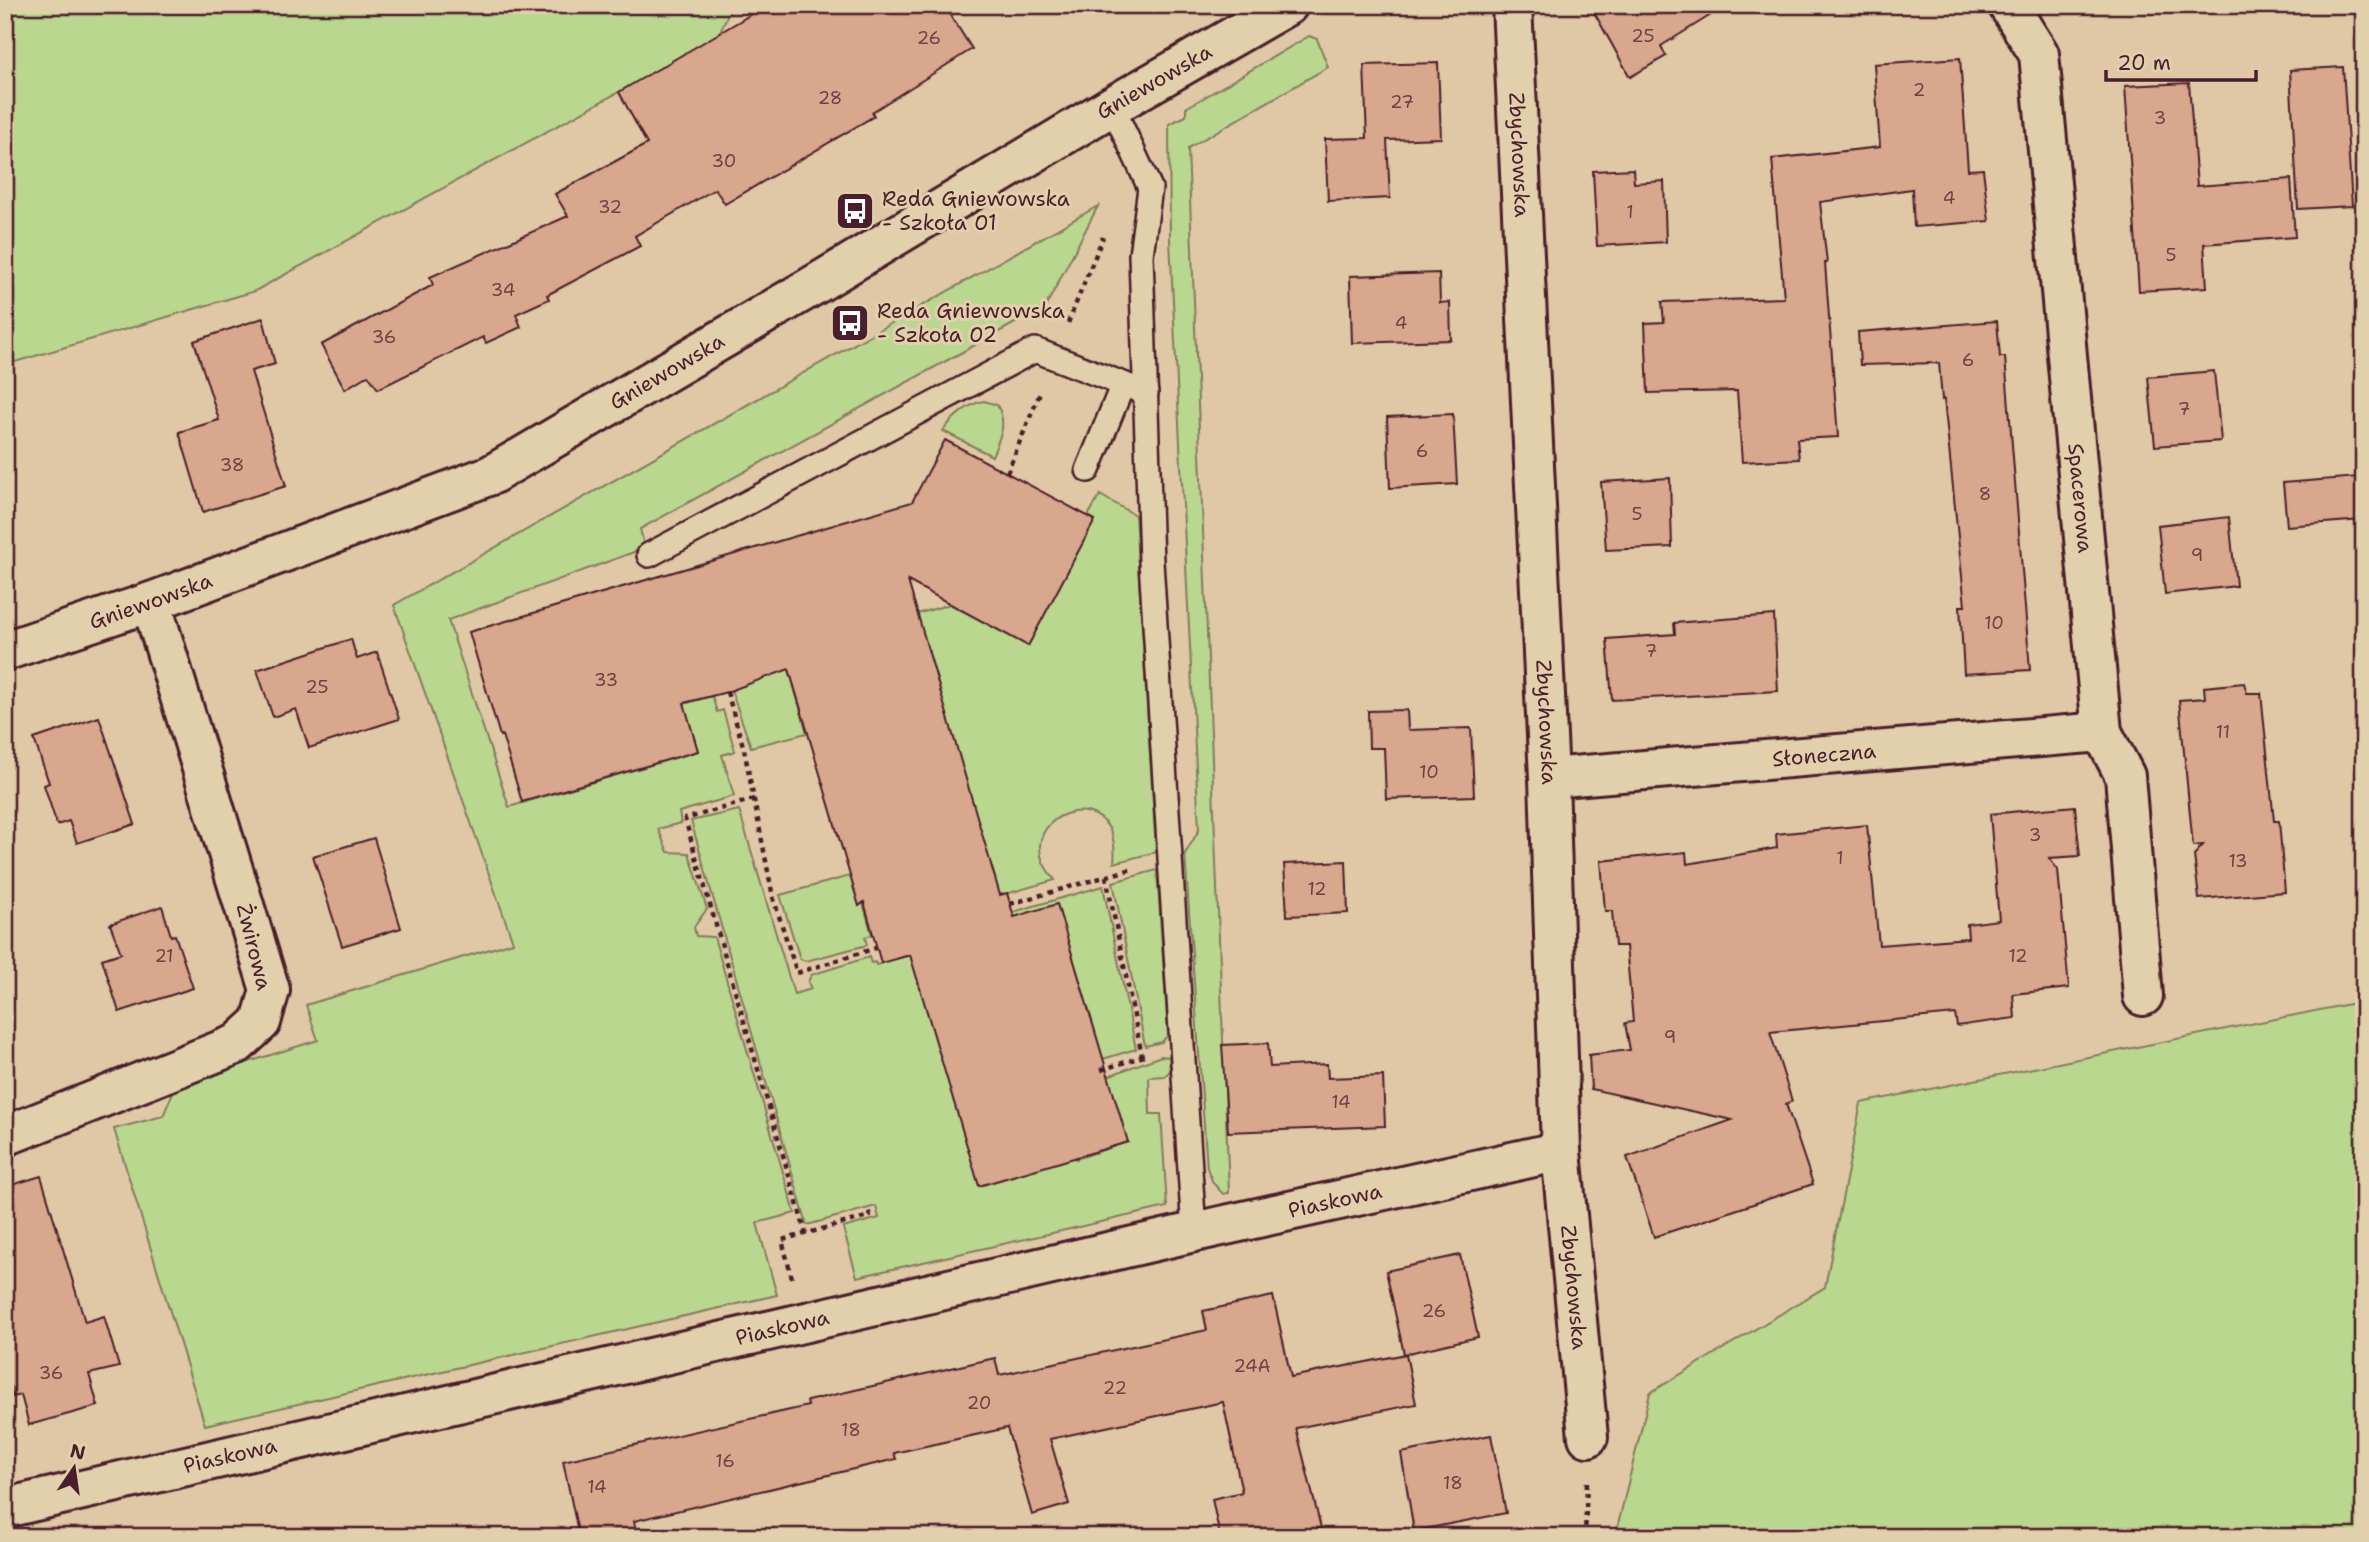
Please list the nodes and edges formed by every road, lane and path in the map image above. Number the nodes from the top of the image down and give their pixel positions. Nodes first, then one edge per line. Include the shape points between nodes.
1 (1288, 5) edge
2 (1512, 5) edge
3 (2008, 5) edge
4 (1112, 106) junction
5 (1105, 232) dead end
6 (1054, 358) junction
7 (1123, 384) junction
8 (1146, 393) junction
9 (1088, 470) dead end
10 (1007, 473) dead end
11 (649, 555) dead end
12 (151, 602) junction
13 (5, 651) edge
14 (727, 692) dead end
15 (2102, 732) junction
16 (1549, 778) junction
17 (754, 799) junction
18 (1170, 858) junction
19 (1106, 876) junction
20 (1010, 904) dead end
21 (876, 948) dead end
22 (2143, 996) dead end
23 (1142, 1057) dead end
24 (5, 1136) edge
25 (1561, 1151) junction
26 (868, 1208) dead end
27 (1194, 1232) junction
28 (806, 1234) junction
29 (804, 1322) junction
30 (1588, 1437) joint
31 (5, 1508) edge
32 (1585, 1537) edge

1 - 4 street, Gniewowska
2 - 16 street, Zbychowska
3 - 15 street, Spacerowa via 2039,54
4 - 8 lane via 1150,188 1142,255
4 - 12 street, Gniewowska via 491,475
5 - 6 path
6 - 7 lane
6 - 10 path
6 - 11 lane via 1035,350
7 - 8 lane
7 - 9 lane
8 - 18 lane via 1151,562
12 - 13 street, Gniewowska
12 - 24 street, Żwirowa via 270,990 267,1001 261,1022 237,1044
14 - 17 path
15 - 16 street, Słoneczna
15 - 22 street, Spacerowa via 2125,776
16 - 25 street, Zbychowska
17 - 21 path via 773,897 797,973
17 - 28 path via 685,819
18 - 19 path
18 - 27 lane
19 - 20 path
19 - 23 path
25 - 27 street, Piaskowa
25 - 30 street, Zbychowska
26 - 28 path via 870,1216
27 - 29 street, Piaskowa
28 - 29 path via 782,1240
29 - 31 street, Piaskowa
30 - 32 path

